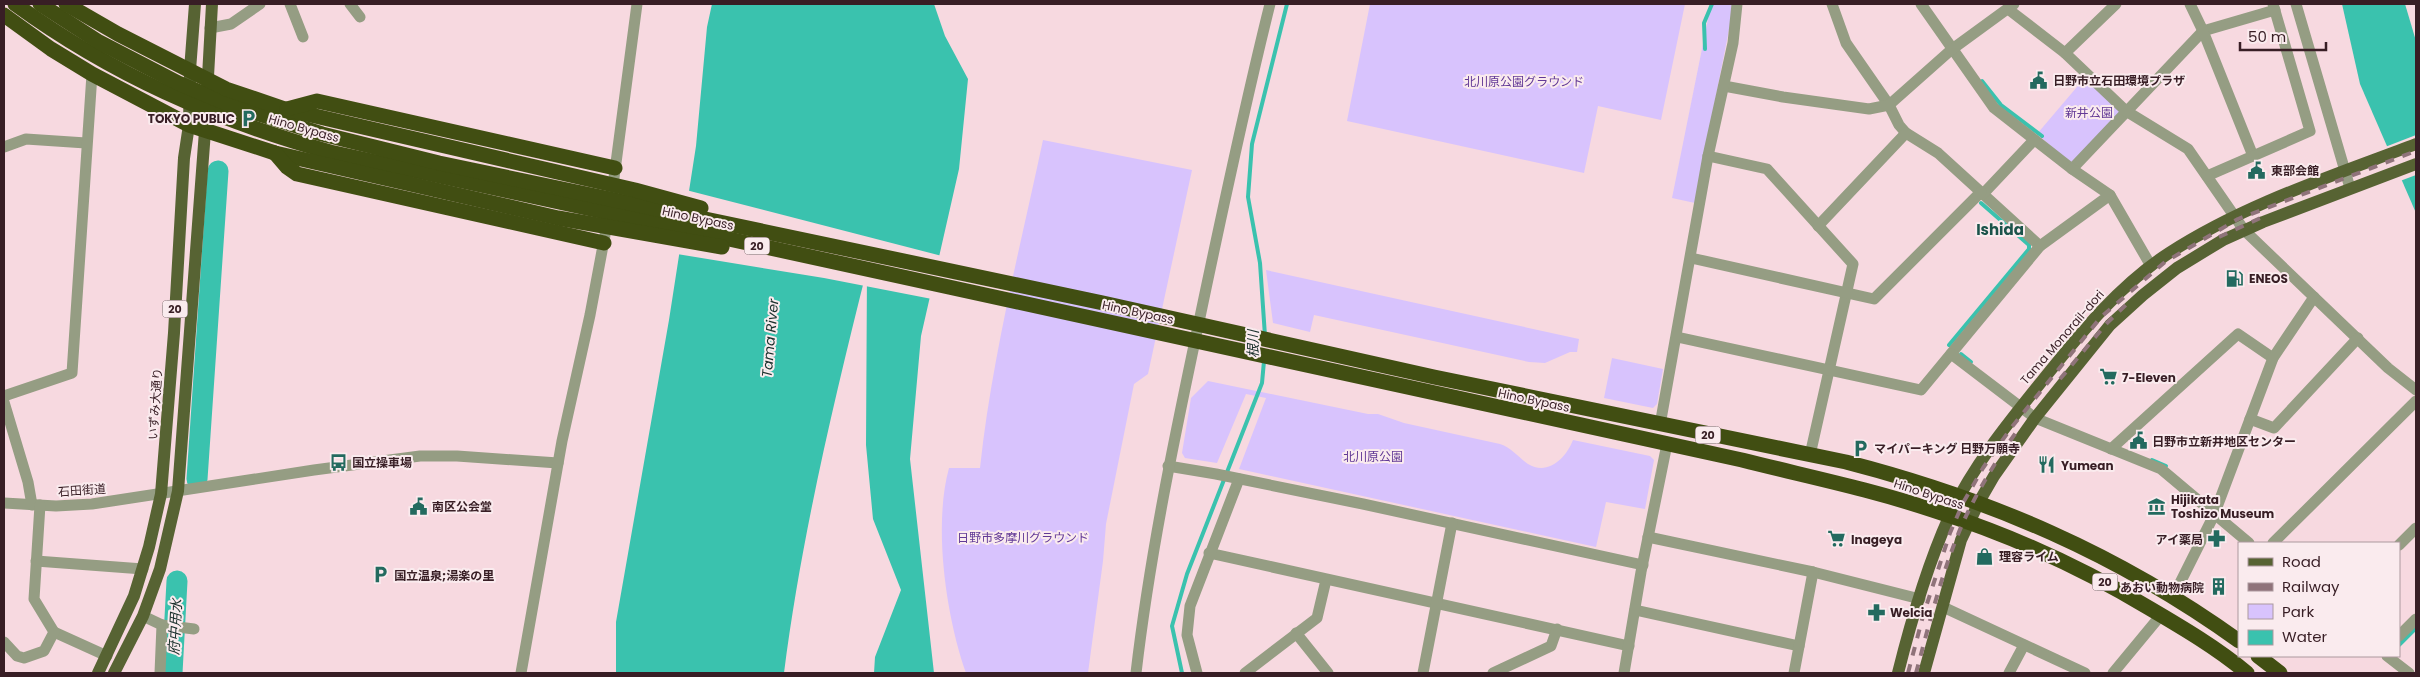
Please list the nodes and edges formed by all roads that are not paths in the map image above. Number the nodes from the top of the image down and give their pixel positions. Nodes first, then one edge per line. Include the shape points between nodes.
1 (15, 4) edge
2 (40, 4) edge
3 (66, 4) edge
4 (195, 4) edge
5 (212, 4) edge
6 (260, 4) edge
7 (290, 4) edge
8 (350, 4) edge
9 (637, 4) edge
10 (1270, 4) edge
11 (1737, 4) edge
12 (1832, 4) edge
13 (1921, 4) edge
14 (2116, 4) edge
15 (2190, 4) edge
16 (2296, 4) edge
17 (2011, 6) edge
18 (2274, 7) edge
19 (4, 15) edge
20 (360, 17) dead end
21 (210, 28) junction
22 (2203, 31) junction
23 (303, 38) dead end
24 (1951, 50) junction
25 (2066, 53) junction
26 (190, 70) junction
27 (92, 74) junction
28 (207, 79) junction
29 (1724, 86) junction
30 (1889, 105) junction
31 (285, 109) junction
32 (2126, 111) junction
33 (189, 126) junction
34 (205, 130) junction
35 (1906, 133) junction
36 (2034, 140) junction
37 (86, 142) junction
38 (2416, 144) edge
39 (4, 147) edge
40 (275, 153) junction
41 (1708, 156) junction
42 (2253, 156) junction
43 (2416, 164) edge
44 (615, 168) junction
45 (2072, 169) junction
46 (2347, 170) junction
47 (2207, 176) junction
48 (2353, 187) junction
49 (1982, 193) junction
50 (2110, 196) junction
51 (2233, 216) junction
52 (1818, 226) junction
53 (2244, 230) junction
54 (604, 243) junction
55 (2040, 246) junction
56 (808, 250) junction
57 (1691, 258) junction
58 (2151, 266) junction
59 (1846, 292) junction
60 (2314, 297) junction
61 (1677, 337) junction
62 (2358, 338) junction
63 (1951, 354) junction
64 (2273, 358) junction
65 (1828, 370) junction
66 (2416, 390) edge
67 (4, 396) edge
68 (2416, 401) edge
69 (4, 402) edge
70 (2019, 408) junction
71 (2034, 418) junction
72 (2250, 419) junction
73 (1660, 425) junction
74 (1667, 444) junction
75 (2111, 449) junction
76 (1810, 455) junction
77 (558, 463) junction
78 (1168, 466) junction
79 (1236, 478) junction
80 (178, 491) junction
81 (161, 494) junction
82 (1960, 495) junction
83 (1979, 502) junction
84 (4, 503) edge
85 (36, 505) junction
86 (2214, 515) junction
87 (1950, 516) junction
88 (1969, 523) junction
89 (1452, 524) junction
90 (2416, 528) edge
91 (1648, 538) junction
92 (2248, 542) edge
93 (2275, 542) edge
94 (2400, 543) edge
95 (1209, 554) junction
96 (36, 561) junction
97 (1643, 565) junction
98 (143, 569) junction
99 (1812, 572) junction
100 (1326, 580) junction
101 (2172, 597) junction
102 (1920, 599) junction
103 (1436, 604) junction
104 (1943, 607) junction
105 (1635, 610) junction
106 (2161, 614) junction
107 (143, 616) junction
108 (2416, 619) edge
109 (165, 626) junction
110 (191, 629) dead end
111 (1557, 629) junction
112 (54, 632) junction
113 (1296, 633) junction
114 (2400, 635) edge
115 (2238, 640) edge
116 (4, 642) edge
117 (2024, 645) junction
118 (1629, 646) junction
119 (1799, 646) junction
120 (108, 656) junction
121 (2259, 657) edge
122 (2388, 657) edge
123 (1519, 662) junction
124 (98, 673) edge
125 (114, 673) edge
126 (160, 673) edge
127 (521, 673) edge
128 (1136, 673) edge
129 (1197, 673) edge
130 (1245, 673) edge
131 (1328, 673) edge
132 (1423, 673) edge
133 (1493, 673) edge
134 (1525, 673) edge
135 (1624, 673) edge
136 (1794, 673) edge
137 (1898, 673) edge
138 (1924, 673) edge
139 (2009, 673) edge
140 (2085, 673) edge
141 (2113, 673) edge
142 (2247, 673) edge
143 (2280, 673) edge
144 (2409, 673) edge

1 - 56 highway, Hino Bypass / 20 via 96,58 160,92 209,113 305,145 380,164
2 - 56 highway, Hino Bypass / 20 via 154,71 202,93 322,134 439,163 621,200
3 - 26 highway
4 - 26 main road, 20
5 - 21 main road, 20
6 - 21 street via 231,24
7 - 23 street
8 - 20 street
9 - 44 street
10 - 78 street via 1225,194
11 - 29 street
12 - 30 street via 1846,44
13 - 24 street
14 - 25 street
15 - 22 street
16 - 46 street
17 - 24 street
17 - 25 street
18 - 22 street
18 - 42 street via 2310,131
19 - 27 highway
21 - 28 main road, 20
22 - 32 street
22 - 42 street
24 - 30 street
24 - 36 street via 1994,108
25 - 32 street
26 - 28 highway
26 - 33 main road, 20
27 - 33 highway
27 - 37 street
28 - 31 highway via 226,89
28 - 34 main road, 20
29 - 30 street via 1869,108
29 - 41 street
30 - 35 street
31 - 44 highway via 317,101
31 - 56 highway via 635,190
32 - 45 street
32 - 47 street via 2188,149
33 - 34 highway
33 - 81 main road, いずみ大通り / 20
34 - 40 highway
34 - 80 main road, 20
35 - 49 street via 1938,153
35 - 52 street
36 - 45 street
36 - 49 street
37 - 39 street via 26,139
37 - 67 street via 72,373
38 - 46 main road, Tama Monorail-dori
40 - 54 highway via 297,174
40 - 56 highway via 558,218 695,244
41 - 52 street via 1767,169
41 - 57 street
42 - 47 street
43 - 48 main road
44 - 54 street
45 - 50 street
46 - 48 street
46 - 51 main road, Tama Monorail-dori
47 - 51 street
48 - 53 main road
49 - 55 street
49 - 59 street via 1874,299
50 - 55 street
50 - 58 street
51 - 53 street
51 - 58 main road, Tama Monorail-dori
52 - 59 street via 1853,264
53 - 60 street
53 - 71 main road via 2195,257 2143,295 2110,325
54 - 77 street
55 - 63 street
56 - 73 highway, Hino Bypass / 20 via 1103,303
56 - 74 highway, Hino Bypass / 20
57 - 59 street
57 - 61 street
58 - 70 main road, Tama Monorail-dori via 2098,314
59 - 65 street
60 - 62 street
60 - 64 street
61 - 65 street
61 - 73 street
62 - 66 street
62 - 72 street via 2274,428
63 - 65 street via 1921,390
63 - 70 street
64 - 72 street
64 - 75 street via 2238,334
65 - 76 street
68 - 93 street
69 - 85 street
70 - 71 street
70 - 82 main road, Tama Monorail-dori
71 - 75 street
71 - 83 main road
72 - 86 street
73 - 76 highway, Hino Bypass / 20
74 - 87 highway, Hino Bypass / 20 via 1864,490
74 - 91 street
75 - 86 street via 2161,469
76 - 82 highway, Hino Bypass / 20 via 1899,476
77 - 80 street, 石田街道 via 420,456
77 - 127 street
78 - 79 street
78 - 128 street
79 - 89 street
79 - 95 street
80 - 81 street, 石田街道
80 - 107 main road, 20 via 168,546
81 - 85 street, 石田街道 via 92,504
81 - 98 main road, いずみ大通り / 20
82 - 83 highway, Hino Bypass / 20
82 - 87 main road, Tama Monorail-dori
83 - 88 main road
83 - 101 highway, Hino Bypass / 20 via 2063,537
84 - 85 street, 石田街道
85 - 96 street
86 - 92 street
86 - 101 street
87 - 88 highway, Hino Bypass / 20
87 - 102 main road, Tama Monorail-dori
88 - 104 main road via 1961,540
88 - 106 highway, Hino Bypass / 20 via 2087,573
89 - 97 street
89 - 103 street
90 - 94 street
91 - 97 street
91 - 99 street
95 - 100 street
95 - 129 street via 1188,615 1189,648
96 - 98 street
96 - 112 street via 34,599
97 - 105 street
98 - 120 main road, いずみ大通り / 20
99 - 102 street
99 - 119 street
100 - 103 street
100 - 113 street via 1317,618
101 - 115 highway, Hino Bypass / 20
102 - 137 main road, Tama Monorail-dori
103 - 111 street
103 - 132 street
104 - 117 street
104 - 138 main road
105 - 118 street
105 - 119 street
106 - 141 street
106 - 142 highway, Hino Bypass / 20
107 - 109 street
107 - 125 main road, 20
108 - 114 street
109 - 110 street
109 - 126 street
111 - 118 street
111 - 123 street via 1551,646
112 - 116 street via 44,651 24,658
112 - 120 street
113 - 130 street
113 - 131 street
117 - 139 street
117 - 140 street
118 - 135 street
119 - 136 street
120 - 124 main road, いずみ大通り / 20
121 - 143 highway
122 - 144 street
123 - 133 street
123 - 134 street

